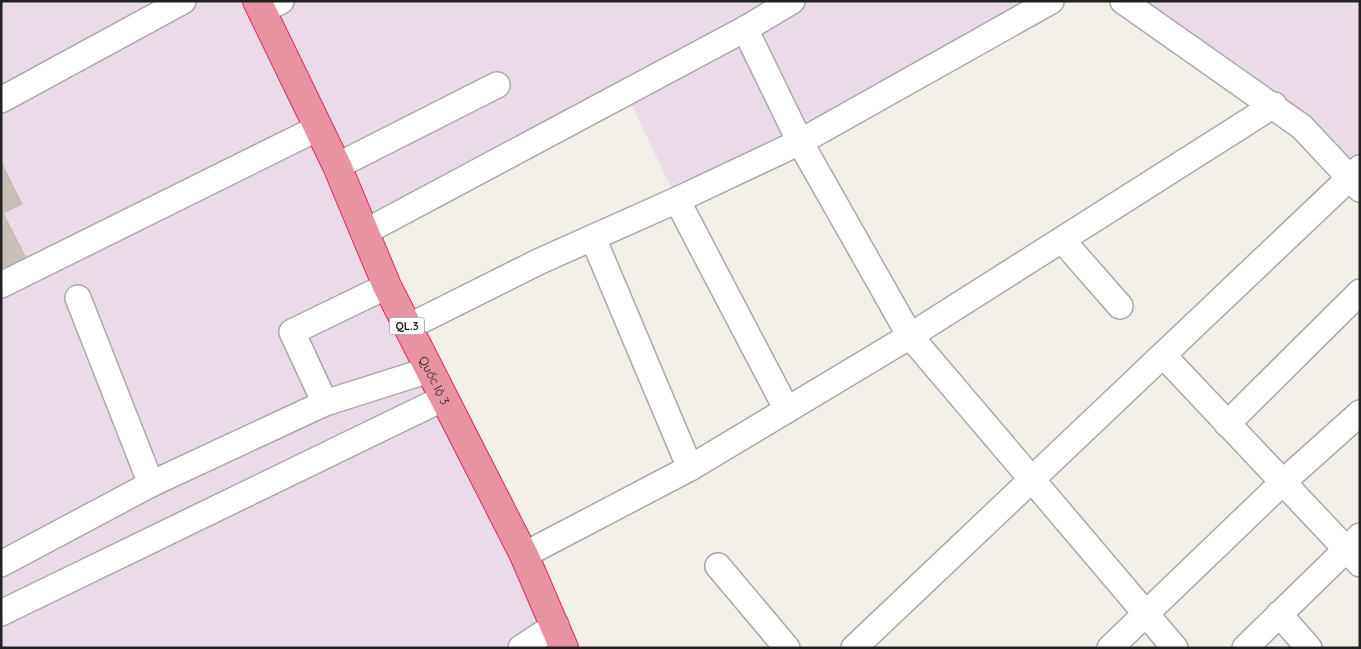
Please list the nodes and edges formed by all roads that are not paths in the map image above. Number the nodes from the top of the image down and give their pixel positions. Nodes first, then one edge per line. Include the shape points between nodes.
1 (792, 1) edge
2 (1051, 1) edge
3 (1123, 1) edge
4 (178, 2) edge
5 (266, 4) edge
6 (745, 30) junction
7 (497, 86) dead end
8 (1, 100) edge
9 (1274, 105) junction
10 (318, 128) junction
11 (800, 142) junction
12 (338, 166) junction
13 (1356, 178) edge
14 (677, 200) junction
15 (365, 232) junction
16 (593, 238) junction
17 (1062, 240) junction
18 (1, 285) edge
19 (388, 286) junction
20 (1360, 292) edge
21 (78, 298) dead end
22 (1120, 306) dead end
23 (408, 327) junction
24 (910, 336) junction
25 (1163, 355) junction
26 (429, 370) junction
27 (444, 398) junction
28 (325, 403) junction
29 (787, 410) junction
30 (1360, 414) edge
31 (1227, 424) junction
32 (690, 468) junction
33 (1032, 478) junction
34 (1283, 482) junction
35 (151, 484) junction
36 (1355, 549) edge
37 (524, 555) junction
38 (1, 564) edge
39 (718, 566) dead end
40 (1, 614) edge
41 (1145, 614) junction
42 (1279, 614) junction
43 (560, 636) edge
44 (521, 648) edge
45 (787, 648) edge
46 (854, 648) edge
47 (1110, 648) edge
48 (1175, 648) edge
49 (1245, 648) edge
50 (1309, 648) edge

1 - 6 street
2 - 11 street
3 - 9 street
4 - 8 street
5 - 10 highway, Quốc lộ 3 / QL.3
6 - 11 street
6 - 15 street
7 - 12 street
9 - 13 street via 1302,126
9 - 17 street
10 - 12 highway, Quốc lộ 3 / QL.3
10 - 18 street
11 - 14 street
11 - 24 street
12 - 15 highway, Quốc lộ 3 / QL.3
13 - 25 street
14 - 16 street
14 - 29 street
15 - 19 highway, Quốc lộ 3 / QL.3
16 - 23 street
16 - 32 street
17 - 22 street
17 - 24 street
19 - 23 highway, Quốc lộ 3 / QL.3
19 - 28 street via 292,332
20 - 31 street
21 - 35 street
23 - 26 highway, Quốc lộ 3 / QL.3
24 - 29 street
24 - 33 street
25 - 31 street
25 - 33 street
26 - 27 highway, Quốc lộ 3 / QL.3
26 - 28 street
27 - 37 highway, Quốc lộ 3 / QL.3
27 - 40 street
28 - 35 street
29 - 32 street
30 - 34 street
31 - 34 street
32 - 37 street
33 - 41 street
33 - 46 street
34 - 36 street
34 - 41 street
35 - 38 street
36 - 42 street
37 - 43 highway, Quốc lộ 3 / QL.3
39 - 45 street
41 - 47 street
41 - 48 street
42 - 49 street
42 - 50 street
43 - 44 street

